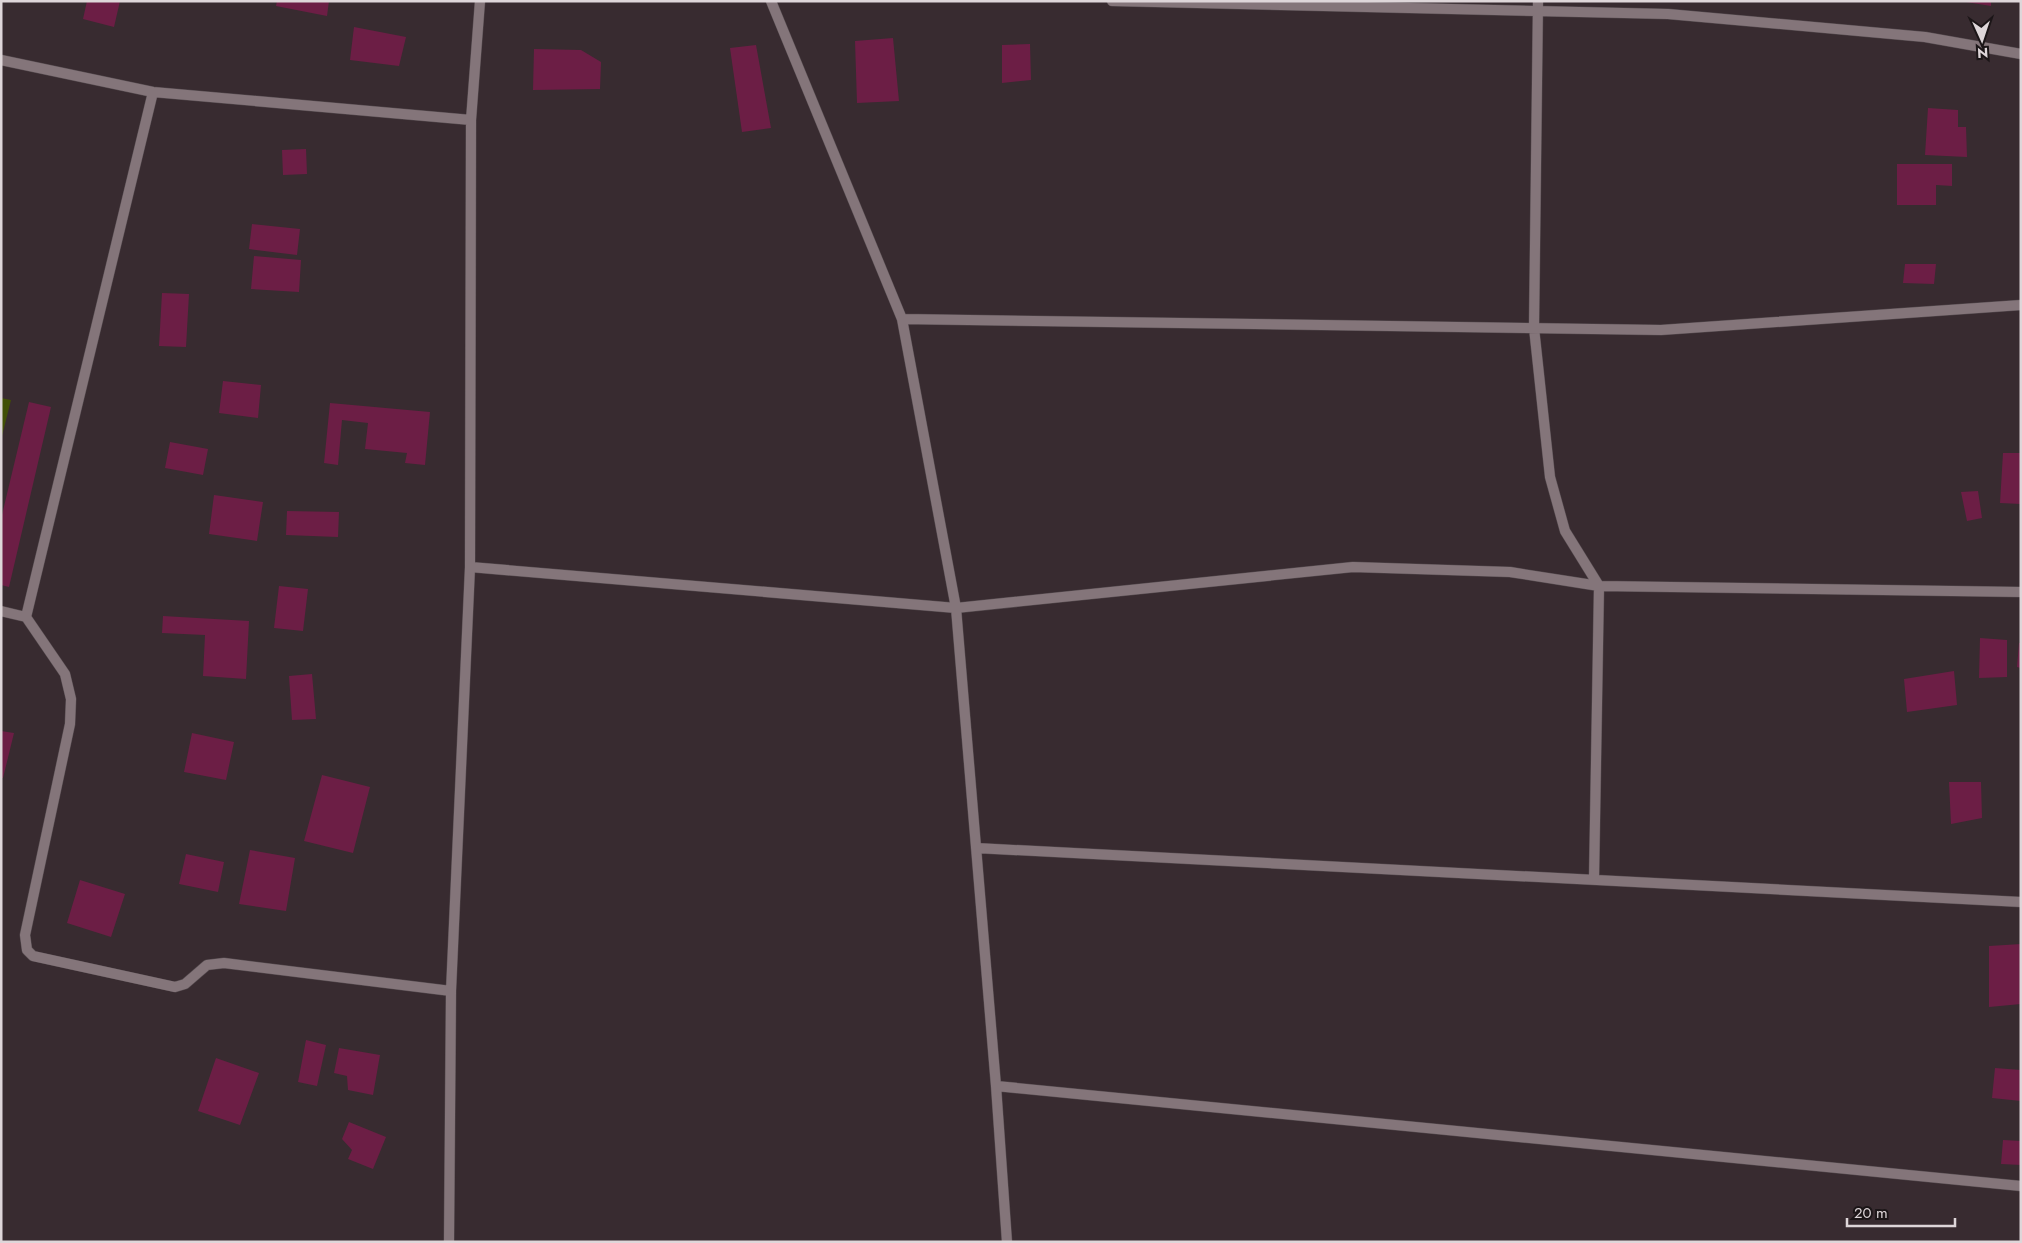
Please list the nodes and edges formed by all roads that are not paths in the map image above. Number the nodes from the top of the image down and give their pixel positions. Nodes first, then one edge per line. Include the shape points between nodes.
1 (480, 1) edge
2 (770, 1) edge
3 (1112, 1) edge
4 (1538, 6) edge
5 (2021, 54) edge
6 (1, 60) edge
7 (153, 92) junction
8 (470, 120) junction
9 (2021, 305) edge
10 (902, 318) junction
11 (1534, 328) junction
12 (470, 567) junction
13 (1599, 586) junction
14 (2021, 592) edge
15 (956, 608) junction
16 (1, 611) edge
17 (26, 617) junction
18 (976, 848) junction
19 (1594, 880) junction
20 (2021, 902) edge
21 (451, 991) junction
22 (996, 1086) junction
23 (2021, 1186) edge
24 (449, 1242) edge
25 (1007, 1242) edge

1 - 8 street
2 - 10 street
3 - 4 street
4 - 5 street via 1925,37
4 - 11 street
6 - 7 street
7 - 8 street
7 - 17 street
8 - 12 street
9 - 11 street via 1661,330
10 - 11 street
10 - 15 street
11 - 13 street via 1550,477 1564,531
12 - 15 street
12 - 21 street
13 - 14 street
13 - 15 street via 1510,572 1352,568
13 - 19 street
15 - 18 street
16 - 17 street
17 - 21 street via 65,674 71,699 70,724 25,934 27,950 33,956 175,987 185,984 207,965 224,963
18 - 19 street
18 - 22 street
19 - 20 street
21 - 24 street
22 - 23 street
22 - 25 street

